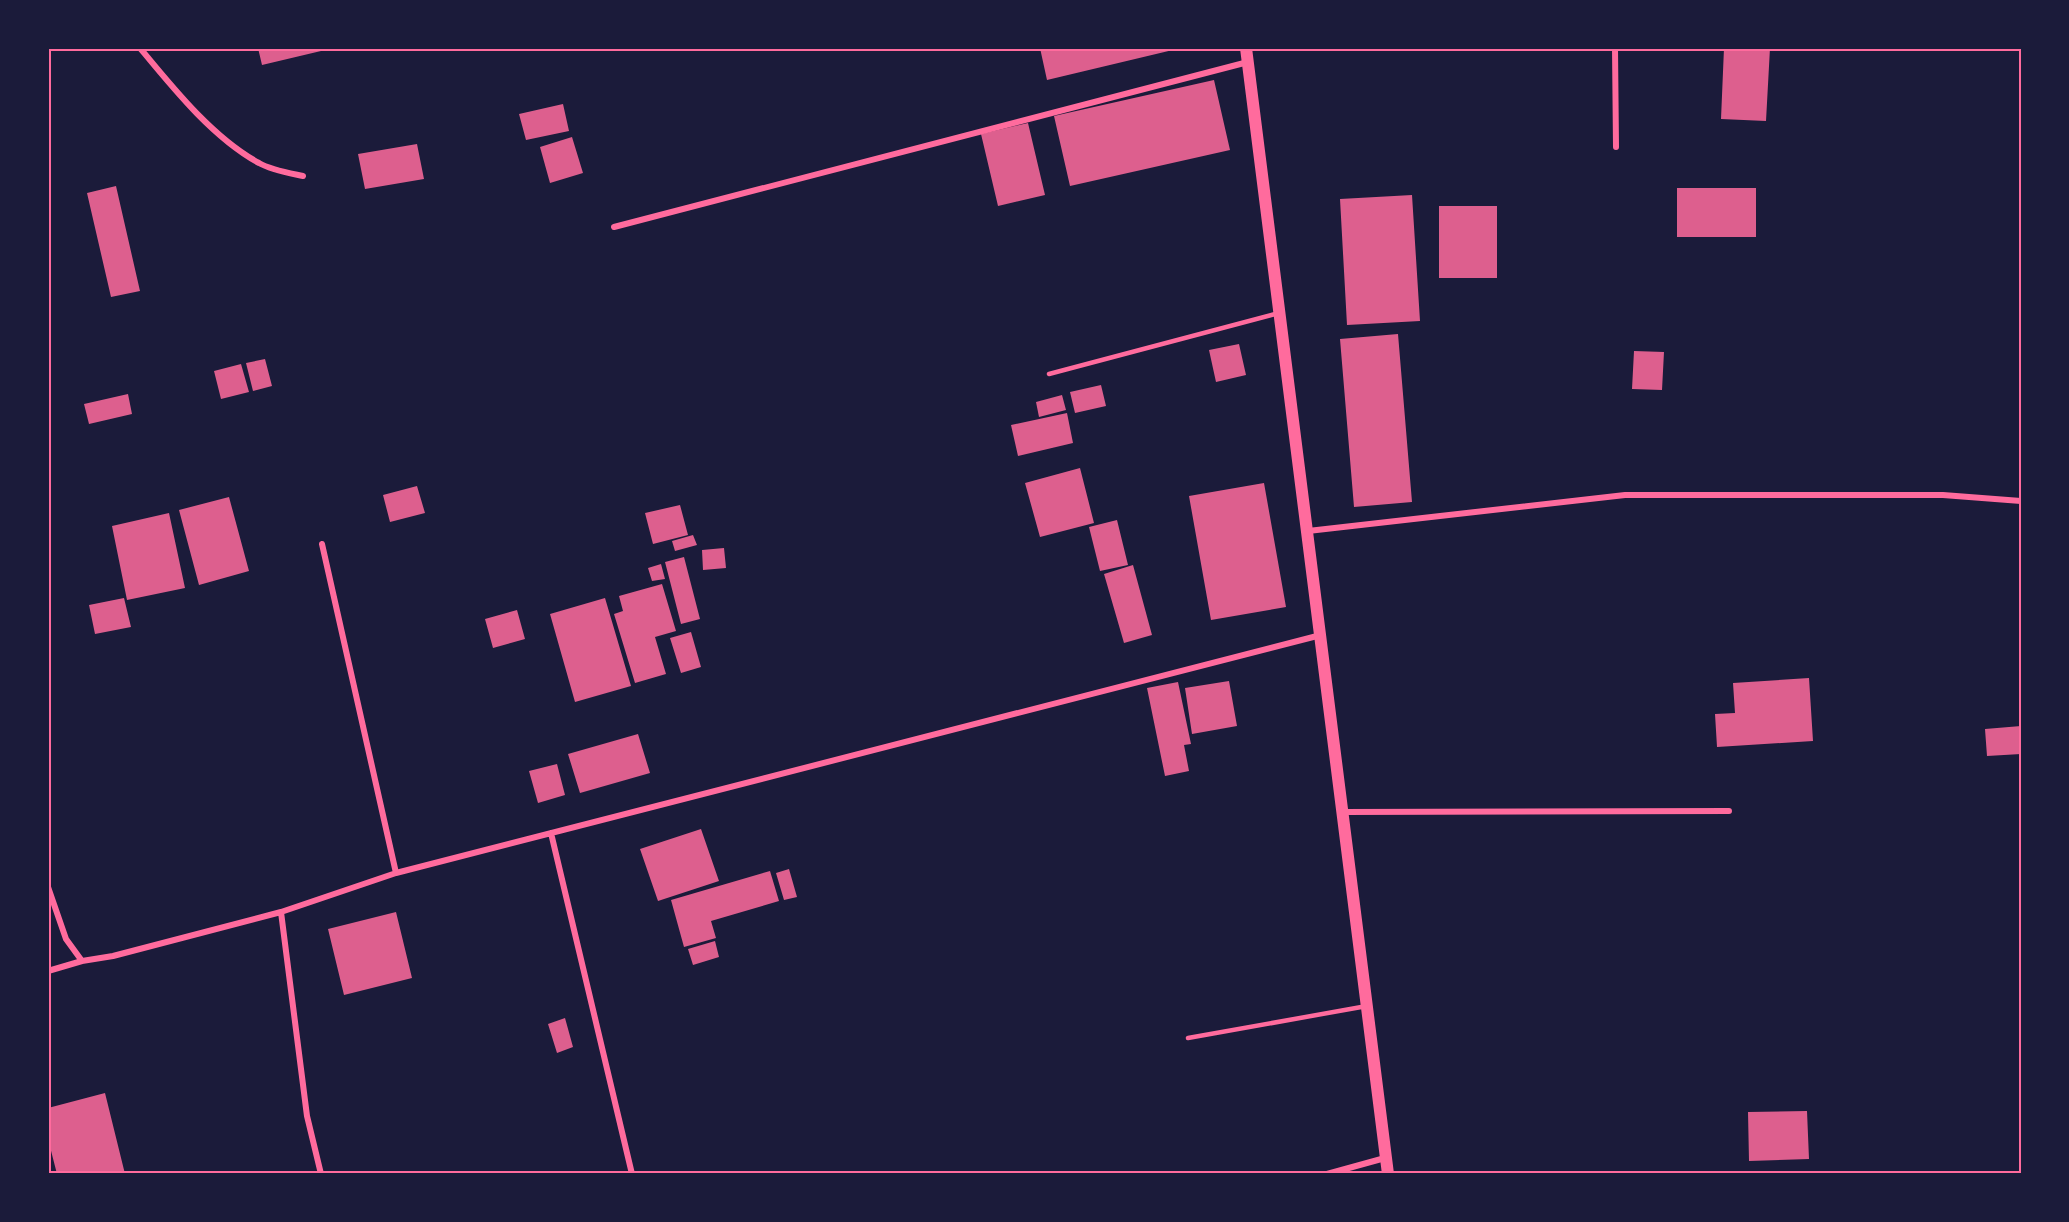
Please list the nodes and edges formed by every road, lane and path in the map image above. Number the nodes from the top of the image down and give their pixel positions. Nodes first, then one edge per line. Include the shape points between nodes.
1 (140, 48) edge
2 (1246, 48) edge
3 (1616, 48) edge
4 (1248, 62) junction
5 (1616, 147) dead end
6 (303, 176) dead end
7 (614, 227) dead end
8 (1280, 312) junction
9 (1049, 374) dead end
10 (2021, 501) edge
11 (1308, 531) junction
12 (322, 544) dead end
13 (1322, 635) junction
14 (1729, 811) dead end
15 (1342, 812) junction
16 (551, 833) junction
17 (396, 873) junction
18 (48, 887) edge
19 (280, 912) junction
20 (82, 961) junction
21 (48, 971) edge
22 (1367, 1006) junction
23 (1188, 1038) dead end
24 (1386, 1157) junction
25 (321, 1174) edge
26 (632, 1174) edge
27 (1327, 1174) edge
28 (1388, 1174) edge

1 - 6 street via 226,141 261,165
2 - 4 main road
3 - 5 street
4 - 7 street
4 - 8 main road
8 - 9 lane
8 - 11 main road
10 - 11 street via 1943,495 1625,495
11 - 13 main road
12 - 17 street
13 - 15 main road
13 - 16 street
14 - 15 street
15 - 22 main road
16 - 17 street
16 - 26 street
17 - 19 street
18 - 20 street via 66,939
19 - 20 street
19 - 25 street via 307,1116
20 - 21 street
22 - 23 lane
22 - 24 main road
24 - 27 street
24 - 28 main road

